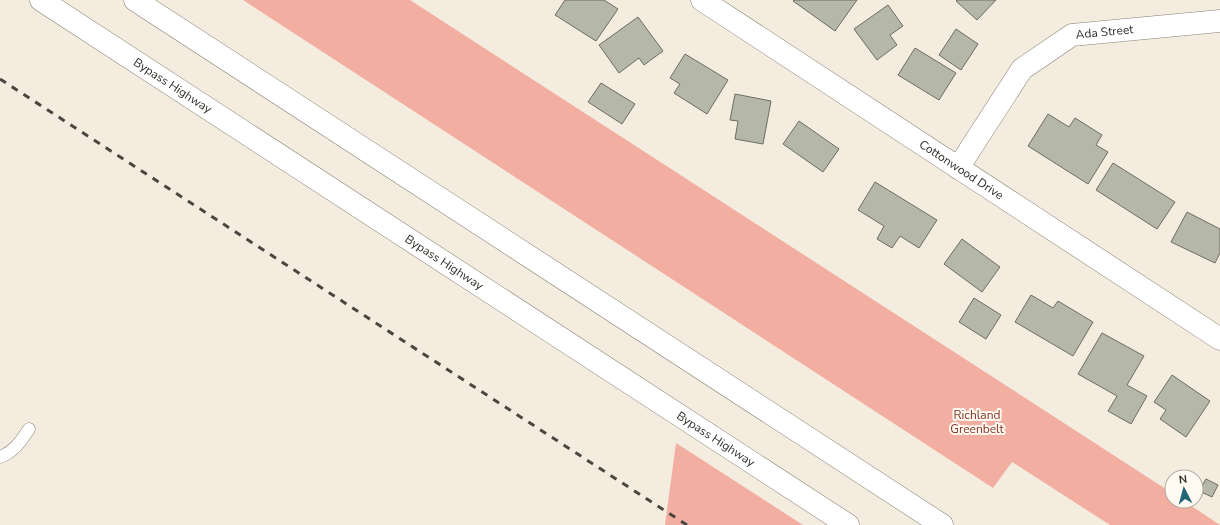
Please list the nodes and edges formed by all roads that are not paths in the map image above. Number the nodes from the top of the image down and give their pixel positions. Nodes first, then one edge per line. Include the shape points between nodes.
1 (41, 0) edge
2 (135, 0) edge
3 (702, 0) edge
4 (1220, 21) edge
5 (958, 168) junction
6 (1220, 339) edge
7 (29, 429) dead end
8 (0, 457) edge
9 (848, 525) edge
10 (942, 525) edge

1 - 9 main road, Bypass Highway
2 - 10 main road
3 - 5 main road, Cottonwood Drive
4 - 5 main road, Ada Street via 1072,35 1022,69
5 - 6 main road, Cottonwood Drive
7 - 8 lane via 16,448

